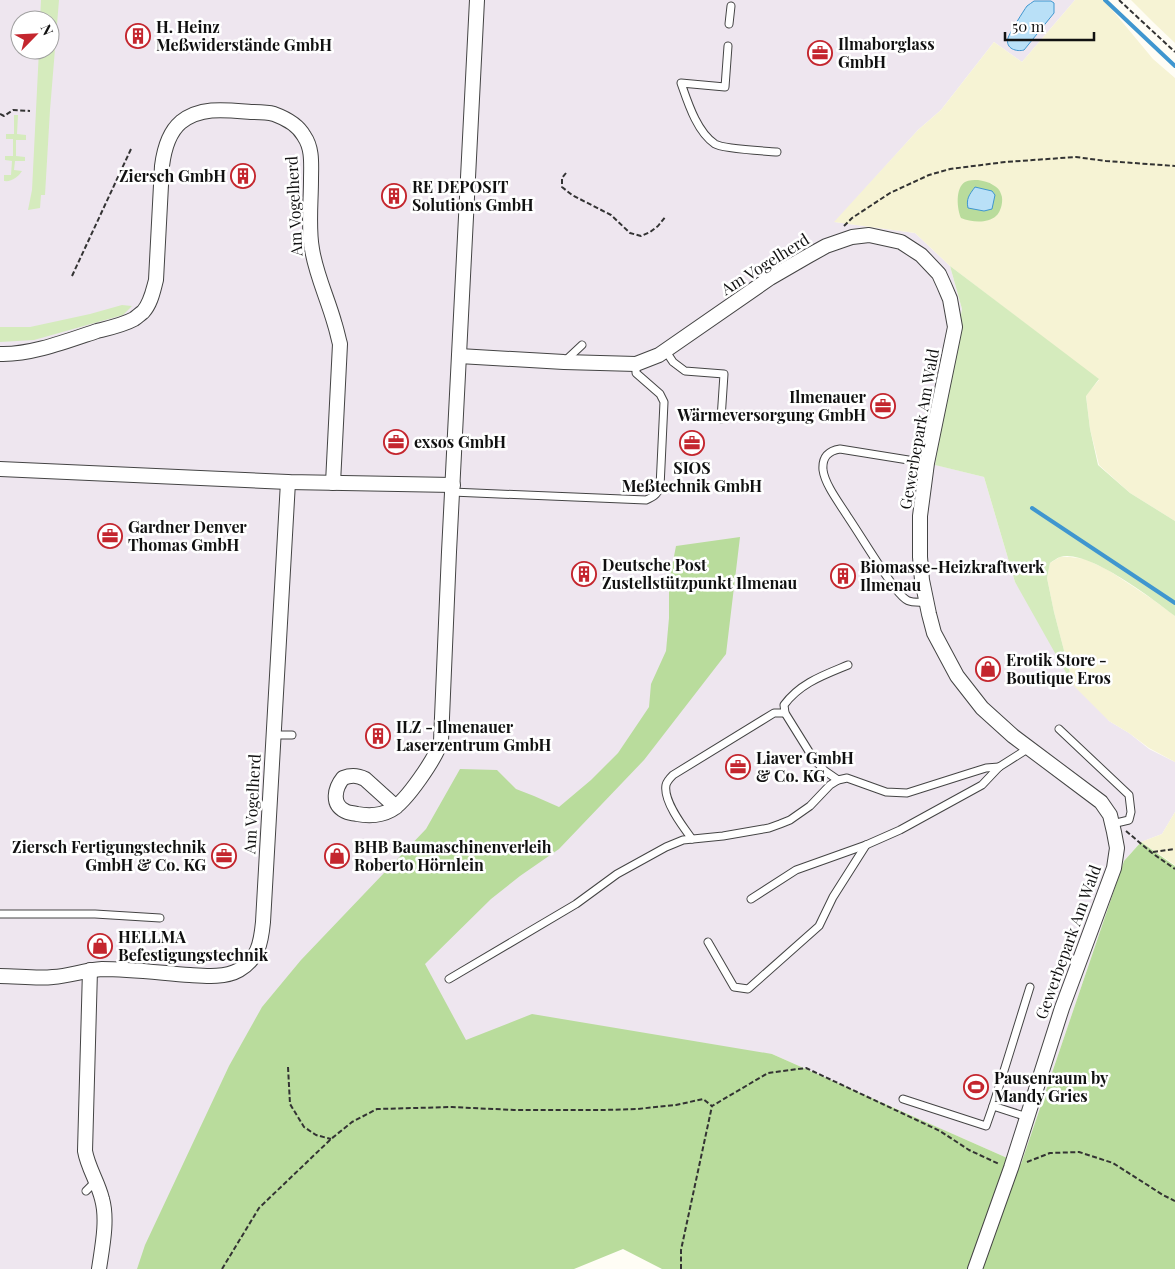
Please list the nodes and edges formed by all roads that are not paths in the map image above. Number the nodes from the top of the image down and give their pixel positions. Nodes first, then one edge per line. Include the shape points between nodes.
1 (477, 0) edge
2 (731, 6) dead end
3 (729, 24) dead end
4 (728, 46) dead end
5 (777, 152) dead end
6 (921, 255) joint
7 (582, 345) dead end
8 (665, 350) junction
9 (0, 354) edge
10 (459, 356) junction
11 (564, 362) junction
12 (636, 364) junction
13 (721, 419) dead end
14 (927, 463) junction
15 (0, 469) edge
16 (288, 482) junction
17 (334, 483) junction
18 (453, 488) junction
19 (926, 602) junction
20 (848, 665) dead end
21 (785, 714) junction
22 (1059, 729) dead end
23 (274, 735) junction
24 (292, 735) dead end
25 (1029, 747) junction
26 (999, 766) junction
27 (838, 780) junction
28 (396, 807) dead end
29 (1113, 828) junction
30 (692, 839) junction
31 (866, 845) junction
32 (751, 899) dead end
33 (0, 914) edge
34 (160, 918) dead end
35 (708, 942) dead end
36 (90, 970) junction
37 (0, 976) edge
38 (449, 979) dead end
39 (1030, 987) dead end
40 (903, 1099) dead end
41 (993, 1106) junction
42 (1027, 1118) junction
43 (96, 1181) junction
44 (86, 1191) dead end
45 (99, 1269) edge
46 (975, 1269) edge

1 - 10 street
2 - 3 lane
4 - 5 lane via 725,87 681,83 692,113 716,145
6 - 8 street, Am Vogelherd via 901,242 869,235 826,246 770,274
6 - 14 street, Gewerbepark Am Wald via 939,274 950,299 955,327
7 - 11 lane
8 - 12 street, Am Vogelherd
8 - 13 lane via 685,371 724,374
9 - 17 street, Am Vogelherd via 61,342 121,324 144,311 156,280 162,166 170,136 182,121 208,110 272,113 298,129 311,153 311,247 340,344
10 - 11 street, Am Vogelherd
10 - 18 street
11 - 12 street, Am Vogelherd
12 - 18 lane via 636,373 660,394 664,402 660,487 653,497 646,500
14 - 19 street, Gewerbepark Am Wald via 920,516 920,557
14 - 19 lane via 840,449 827,454 823,468 833,493 895,588 905,600
15 - 16 street
16 - 17 street
16 - 23 street, Am Vogelherd
17 - 18 street
18 - 28 street via 441,741 411,791
19 - 25 street, Gewerbepark Am Wald via 934,633 956,676 995,721
20 - 21 lane via 813,679 798,690 784,705
21 - 27 lane via 813,758
21 - 30 lane via 774,713 666,782 665,793
22 - 29 lane via 1129,795 1129,820
23 - 24 lane
23 - 36 street, Am Vogelherd via 262,938 255,956 237,971 224,975
25 - 26 lane
25 - 29 street, Gewerbepark Am Wald via 1100,802 1110,815
26 - 27 lane via 907,794 886,792 847,778
26 - 31 lane via 982,785
27 - 30 lane via 790,820 769,828
29 - 42 street, Gewerbepark Am Wald via 1117,848 1114,868 1062,1008
30 - 38 lane via 666,847 617,874 576,904
31 - 32 lane via 796,870
31 - 35 lane via 819,926 748,989 734,987
33 - 34 lane
36 - 37 street, Am Vogelherd via 53,978
36 - 43 street via 85,1151
39 - 41 lane
40 - 41 lane via 986,1126
41 - 42 lane
42 - 46 street, Gewerbepark Am Wald
43 - 44 lane
43 - 45 street via 104,1210

